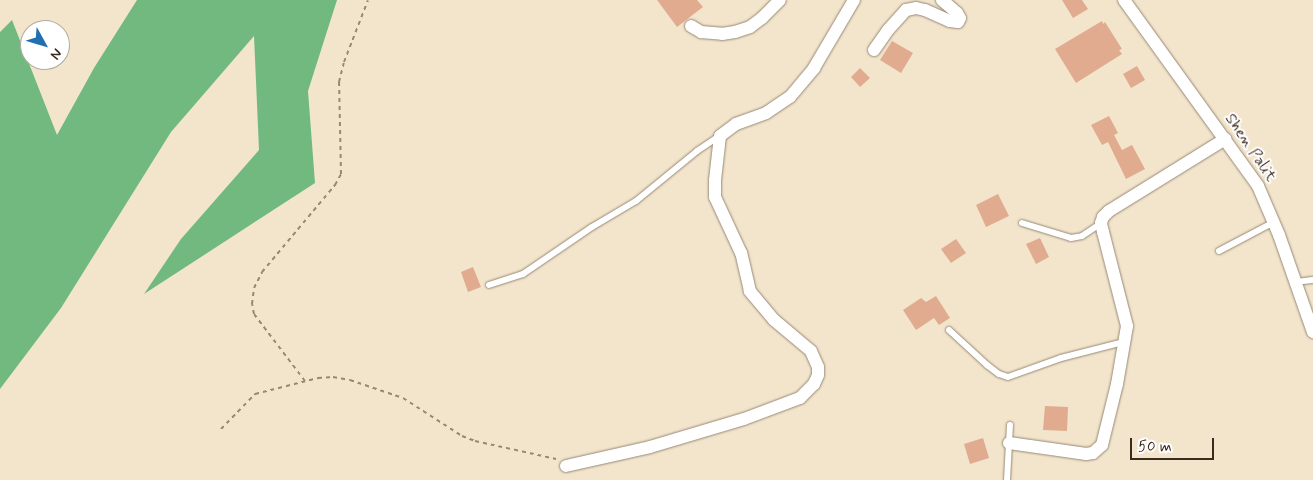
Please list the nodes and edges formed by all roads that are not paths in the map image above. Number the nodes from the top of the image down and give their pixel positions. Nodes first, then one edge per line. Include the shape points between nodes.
1 (780, 0) edge
2 (854, 0) edge
3 (942, 0) edge
4 (1124, 0) edge
5 (691, 26) dead end
6 (874, 50) dead end
7 (720, 136) junction
8 (1225, 139) junction
9 (1274, 222) junction
10 (1101, 223) junction
11 (1022, 224) dead end
12 (1219, 250) dead end
13 (1313, 280) edge
14 (1296, 282) junction
15 (489, 285) dead end
16 (949, 330) dead end
17 (1313, 332) edge
18 (1124, 342) junction
19 (1010, 425) dead end
20 (1009, 443) junction
21 (566, 466) road end
22 (1008, 480) edge

1 - 5 street via 762,18 736,32 706,33
2 - 7 street via 814,68 790,97 779,106 736,124
3 - 6 street via 957,13 958,22 925,10 906,10
4 - 8 street, Shen Palit
7 - 15 lane via 636,201 523,274
7 - 21 street via 715,197 741,252 746,283 774,320 811,351 818,367 814,384 800,398 744,419 650,448
8 - 9 street, Shen Palit via 1258,186
8 - 10 street via 1109,211
9 - 12 lane
9 - 14 street, Shen Palit
10 - 11 lane via 1082,236 1071,238
10 - 18 street via 1116,290 1125,314
13 - 14 lane
14 - 17 street, Shen Palit
16 - 18 lane via 987,365 1008,377 1061,358
18 - 20 street via 1117,384 1102,445 1098,449 1086,454
19 - 20 lane
20 - 22 lane

